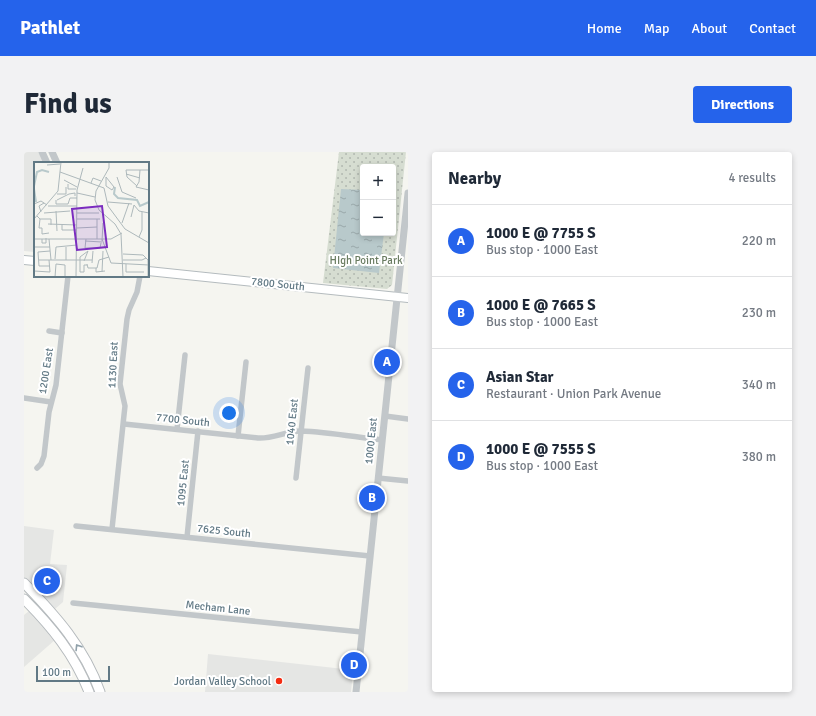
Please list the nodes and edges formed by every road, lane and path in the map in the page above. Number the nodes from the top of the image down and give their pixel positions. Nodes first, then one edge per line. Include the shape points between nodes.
1 (42, 152) edge
2 (52, 152) edge
3 (47, 162) edge
4 (57, 162) edge
5 (408, 193) edge
6 (406, 222) edge
7 (24, 260) edge
8 (34, 261) edge
9 (149, 271) edge
10 (68, 277) edge
11 (140, 277) edge
12 (397, 297) junction
13 (408, 298) edge
14 (49, 331) dead end
15 (62, 332) junction
16 (185, 355) dead end
17 (246, 362) dead end
18 (308, 368) dead end
19 (24, 398) edge
20 (51, 402) junction
21 (385, 416) junction
22 (408, 419) edge
23 (124, 424) junction
24 (177, 429) junction
25 (198, 431) junction
26 (302, 431) junction
27 (238, 436) junction
28 (382, 440) junction
29 (38, 468) dead end
30 (296, 478) dead end
31 (378, 478) junction
32 (408, 481) edge
33 (76, 526) dead end
34 (112, 529) junction
35 (187, 537) junction
36 (370, 556) junction
37 (24, 583) edge
38 (24, 598) edge
39 (72, 603) dead end
40 (362, 632) junction
41 (89, 692) edge
42 (100, 692) edge
43 (356, 692) edge

1 - 3 street
2 - 4 street
5 - 6 street, 1000 East
6 - 12 street, 1000 East
7 - 8 main road
9 - 12 main road, 7800 South
10 - 15 street, 1200 East
11 - 23 street, 1130 East via 137,292 127,314 120,384 125,406
12 - 13 main road, 7800 South
12 - 21 street, 1000 East
14 - 15 street
15 - 20 street, 1200 East
16 - 24 street
17 - 27 street
18 - 26 street, 1040 East
19 - 20 street
20 - 29 street, 1200 East via 44,456
21 - 22 street
21 - 28 street, 1000 East
23 - 24 street, 7700 South
23 - 34 street, 1130 East
24 - 25 street, 7700 South
25 - 27 street, 7700 South
25 - 35 street, 1095 East
26 - 27 street, 7700 South via 265,438
26 - 28 street, 7700 South
26 - 30 street, 1040 East
28 - 31 street, 1000 East
31 - 32 street
31 - 36 street, 1000 East
33 - 34 street, 7625 South
34 - 35 street, 7625 South
35 - 36 street, 7625 South
36 - 40 street, 1000 East
42 -> 37 main road via 87,662 66,629
38 - 41 main road via 62,642
39 - 40 street, Mecham Lane
40 - 43 street, 1000 East

